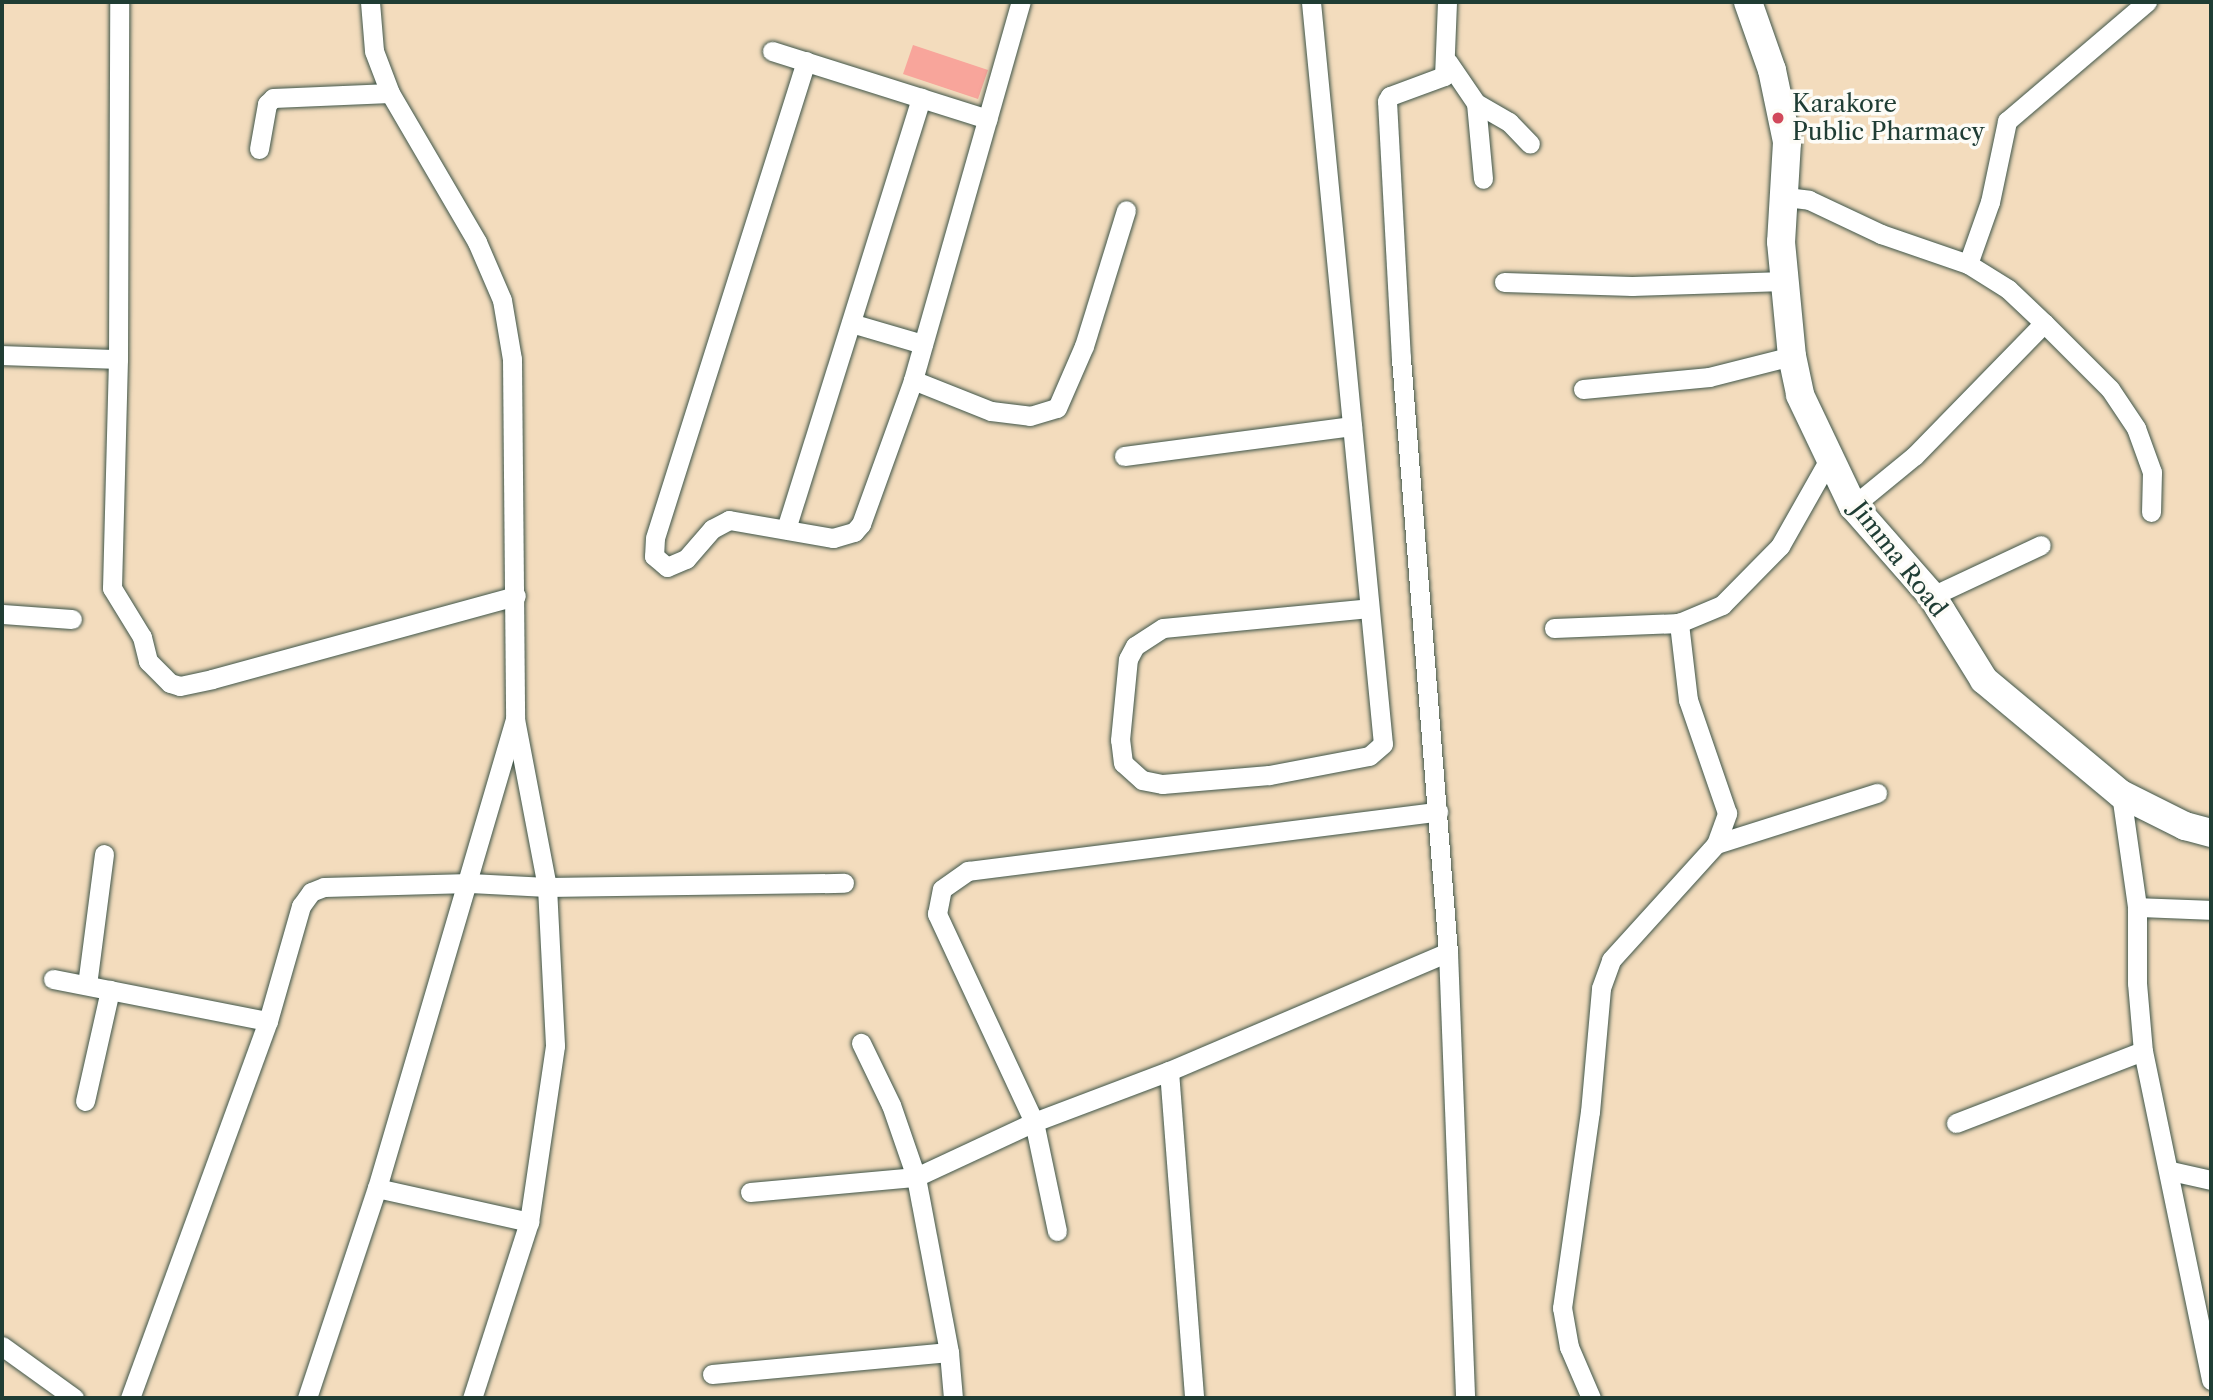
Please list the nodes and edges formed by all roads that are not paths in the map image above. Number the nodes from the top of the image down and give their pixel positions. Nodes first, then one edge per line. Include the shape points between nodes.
1 (119, 2) edge
2 (370, 2) edge
3 (1021, 2) edge
4 (1311, 2) edge
5 (1447, 2) edge
6 (1748, 2) edge
7 (2147, 2) edge
8 (772, 51) dead end
9 (806, 61) junction
10 (1448, 62) junction
11 (390, 93) junction
12 (921, 97) junction
13 (1476, 103) junction
14 (988, 119) junction
15 (1530, 144) dead end
16 (259, 149) dead end
17 (1483, 179) dead end
18 (1786, 197) junction
19 (1126, 210) dead end
20 (1968, 264) junction
21 (1784, 281) junction
22 (1504, 282) dead end
23 (850, 323) junction
24 (2044, 323) junction
25 (923, 344) junction
26 (2, 355) edge
27 (1791, 356) junction
28 (118, 359) junction
29 (913, 380) junction
30 (1583, 389) dead end
31 (1352, 426) junction
32 (1832, 454) junction
33 (1124, 456) dead end
34 (1853, 506) junction
35 (2151, 512) dead end
36 (786, 529) junction
37 (2041, 545) dead end
38 (516, 596) junction
39 (1932, 596) junction
40 (1369, 608) junction
41 (2, 614) edge
42 (72, 619) dead end
43 (1679, 622) junction
44 (1554, 628) dead end
45 (515, 719) junction
46 (1877, 793) dead end
47 (2121, 794) junction
48 (1438, 812) junction
49 (2211, 833) edge
50 (1716, 844) junction
51 (104, 855) dead end
52 (470, 883) junction
53 (844, 883) dead end
54 (547, 887) junction
55 (2137, 907) junction
56 (2211, 910) edge
57 (1448, 952) junction
58 (53, 979) dead end
59 (87, 985) junction
60 (110, 990) junction
61 (268, 1021) junction
62 (861, 1043) dead end
63 (2143, 1051) junction
64 (1169, 1071) junction
65 (85, 1101) dead end
66 (1034, 1122) junction
67 (1956, 1123) dead end
68 (2171, 1171) junction
69 (916, 1177) junction
70 (2211, 1180) edge
71 (377, 1188) junction
72 (750, 1192) dead end
73 (528, 1222) junction
74 (1057, 1231) dead end
75 (2, 1346) edge
76 (949, 1352) junction
77 (712, 1374) dead end
78 (2211, 1380) edge
79 (74, 1398) edge
80 (130, 1398) edge
81 (307, 1398) edge
82 (472, 1398) edge
83 (953, 1398) edge
84 (1194, 1398) edge
85 (1465, 1398) edge
86 (1591, 1398) edge

1 - 28 street
2 - 11 street via 374,51
3 - 14 street
4 - 31 street
5 - 10 street
6 - 18 highway, Jimma Road via 1781,106 1787,142
7 - 20 street via 2007,121 1990,202
8 - 9 street
9 - 12 street
9 - 36 street via 655,538 654,556 667,567 676,565 712,529 729,520
10 - 13 street
10 - 48 street via 1441,79 1387,101 1401,358
11 - 16 street via 273,97 267,104
11 - 38 street via 477,242 502,300 512,359
12 - 14 street
12 - 23 street
13 - 15 street via 1509,122
13 - 17 street
14 - 25 street
18 - 20 street via 1809,200 1881,234
18 - 21 highway, Jimma Road via 1781,242
19 - 29 street via 1084,346 1057,408 1030,416 991,411
20 - 24 street via 2008,289
21 - 22 street via 1632,286
21 - 27 highway, Jimma Road
23 - 25 street
23 - 36 street
24 - 34 street via 1914,456
24 - 35 street via 2110,389 2136,428 2152,472
25 - 29 street
26 - 28 street
27 - 30 street via 1709,377
27 - 32 highway, Jimma Road via 1800,395
28 - 38 street via 112,588 142,637 148,661 170,683 180,686 212,679
29 - 36 street via 854,532 832,538
31 - 33 street
31 - 40 street
32 - 34 highway, Jimma Road
32 - 43 street via 1780,546 1722,606
34 - 39 highway, Jimma Road
37 - 39 street
38 - 45 street
39 - 47 highway, Jimma Road via 1984,680
40 - 40 street via 1383,744 1378,751 1269,775 1162,784 1142,780 1123,763 1120,740 1128,659 1135,646 1163,628
41 - 42 street
43 - 44 street
43 - 50 street via 1688,700 1727,813
45 - 52 street
45 - 54 street
46 - 50 street
47 - 49 highway, Jimma Road via 2185,826
47 - 55 street
48 - 57 street
48 - 66 street via 968,871 942,889 937,914
50 - 86 street via 1611,960 1601,988 1590,1112 1562,1308 1569,1347
51 - 59 street
52 - 54 street
52 - 61 street via 324,887 311,892 301,906
52 - 71 street
53 - 54 street
54 - 73 street via 555,1046
55 - 56 street
55 - 63 street
57 - 64 street
57 - 85 street
58 - 59 street
59 - 60 street
60 - 61 street
60 - 65 street
61 - 80 street
62 - 69 street via 891,1105
63 - 67 street
63 - 68 street
64 - 66 street
64 - 84 street
66 - 69 street
66 - 74 street
68 - 70 street
68 - 78 street
69 - 72 street
69 - 76 street
71 - 73 street
71 - 81 street
73 - 82 street
75 - 79 street
76 - 77 street
76 - 83 street

